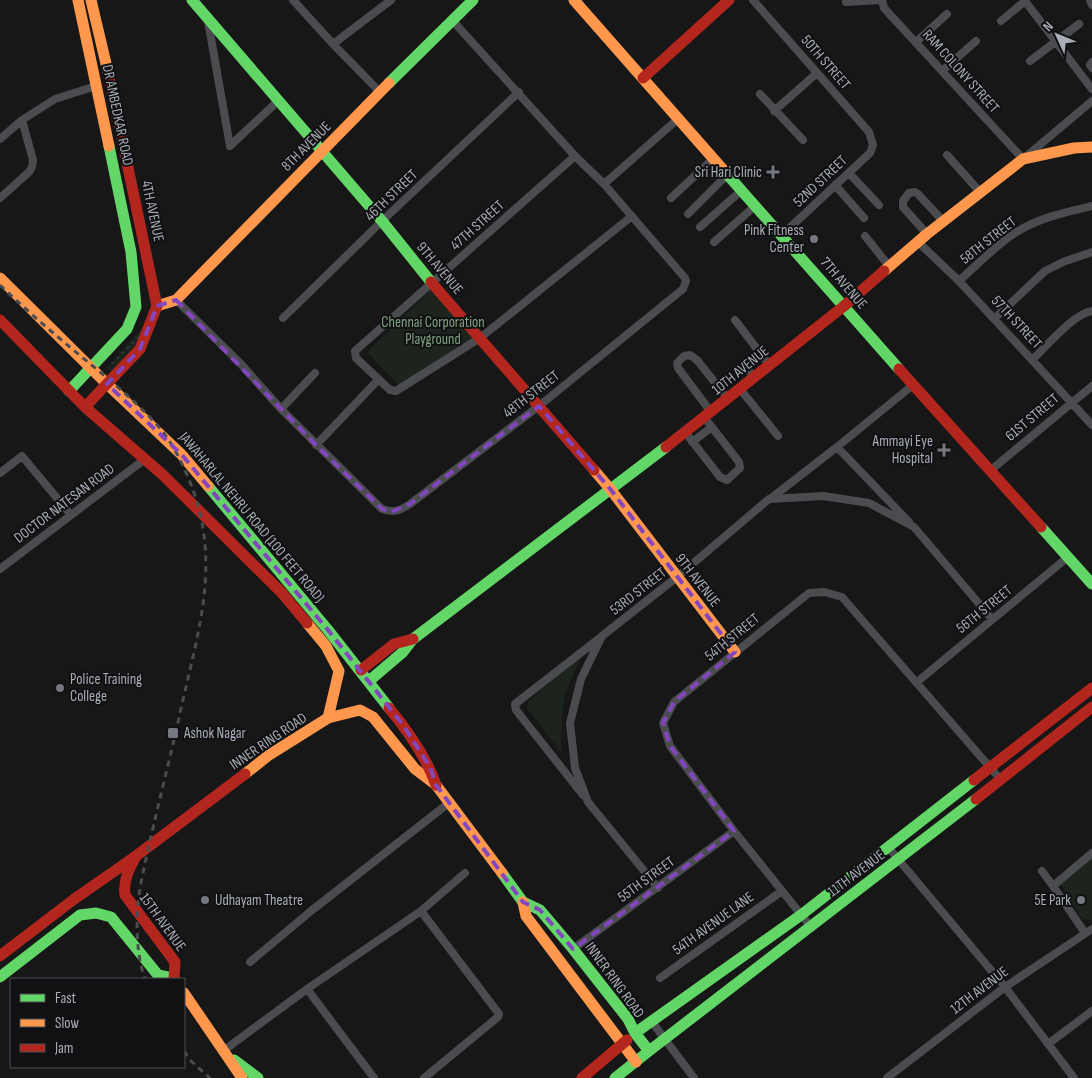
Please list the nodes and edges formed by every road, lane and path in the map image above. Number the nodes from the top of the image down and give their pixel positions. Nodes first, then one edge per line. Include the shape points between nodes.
1 (78, 0) edge
2 (91, 0) edge
3 (192, 0) edge
4 (294, 0) edge
5 (391, 0) edge
6 (473, 0) edge
7 (574, 0) edge
8 (729, 0) edge
9 (753, 0) edge
10 (881, 0) edge
11 (1090, 0) edge
12 (846, 2) dead end
13 (1092, 5) edge
14 (946, 14) dead end
15 (452, 20) junction
16 (208, 21) junction
17 (1001, 21) dead end
18 (1079, 24) dead end
19 (976, 41) dead end
20 (1056, 41) junction
21 (916, 42) junction
22 (333, 44) junction
23 (1030, 61) dead end
24 (1092, 62) edge
25 (1092, 68) edge
26 (942, 71) junction
27 (816, 73) junction
28 (643, 78) junction
29 (96, 86) junction
30 (1092, 89) edge
31 (380, 92) junction
32 (519, 92) junction
33 (760, 94) dead end
34 (279, 100) junction
35 (1092, 101) edge
36 (774, 111) junction
37 (679, 118) junction
38 (22, 120) junction
39 (0, 139) edge
40 (803, 140) dead end
41 (873, 145) joint
42 (1092, 147) edge
43 (322, 151) junction
44 (947, 155) dead end
45 (575, 156) junction
46 (714, 158) junction
47 (1023, 160) junction
48 (849, 173) junction
49 (728, 174) junction
50 (604, 184) junction
51 (835, 185) junction
52 (742, 190) junction
53 (980, 192) junction
54 (0, 198) edge
55 (671, 198) dead end
56 (755, 206) junction
57 (879, 206) dead end
58 (1092, 206) edge
59 (688, 214) dead end
60 (632, 216) junction
61 (864, 218) dead end
62 (382, 221) junction
63 (943, 221) junction
64 (700, 227) dead end
65 (928, 234) junction
66 (782, 235) junction
67 (864, 236) dead end
68 (714, 242) dead end
69 (918, 242) junction
70 (1092, 252) edge
71 (889, 266) junction
72 (0, 278) edge
73 (959, 281) junction
74 (432, 284) junction
75 (176, 300) junction
76 (157, 306) junction
77 (844, 306) junction
78 (1092, 311) edge
79 (283, 318) dead end
80 (994, 319) junction
81 (0, 320) edge
82 (735, 320) dead end
83 (480, 338) junction
84 (762, 355) junction
85 (1033, 360) junction
86 (770, 366) junction
87 (91, 369) junction
88 (315, 374) dead end
89 (754, 378) junction
90 (378, 380) junction
91 (107, 384) junction
92 (913, 385) junction
93 (1092, 386) edge
94 (740, 389) junction
95 (69, 391) junction
96 (728, 399) junction
97 (1071, 402) junction
98 (539, 406) junction
99 (85, 407) junction
100 (281, 410) junction
101 (709, 419) junction
102 (1092, 425) edge
103 (685, 432) junction
104 (778, 436) dead end
105 (692, 442) junction
106 (316, 445) junction
107 (837, 447) junction
108 (144, 459) junction
109 (991, 470) junction
110 (0, 473) edge
111 (611, 490) junction
112 (769, 499) junction
113 (71, 515) junction
114 (914, 527) junction
115 (1068, 557) junction
116 (0, 569) edge
117 (676, 577) junction
118 (1092, 584) edge
119 (992, 619) junction
120 (602, 636) junction
121 (413, 639) junction
122 (735, 652) junction
123 (360, 670) junction
124 (369, 681) junction
125 (917, 682) junction
126 (1092, 688) edge
127 (1092, 707) edge
128 (328, 718) junction
129 (403, 725) joint
130 (991, 767) junction
131 (1001, 780) junction
132 (436, 785) junction
133 (450, 802) junction
134 (588, 802) junction
135 (734, 831) junction
136 (888, 847) junction
137 (1092, 853) edge
138 (136, 856) junction
139 (898, 860) junction
140 (1042, 871) dead end
141 (465, 873) dead end
142 (1053, 886) junction
143 (658, 888) junction
144 (782, 891) junction
145 (523, 902) junction
146 (421, 911) junction
147 (801, 914) junction
148 (810, 927) junction
149 (1089, 931) edge
150 (573, 949) junction
151 (0, 956) edge
152 (250, 962) dead end
153 (0, 977) edge
154 (170, 978) edge
155 (174, 978) edge
156 (660, 978) dead end
157 (1004, 987) junction
158 (307, 989) junction
159 (185, 994) edge
160 (1092, 1011) edge
161 (628, 1019) junction
162 (648, 1024) junction
163 (635, 1033) junction
164 (665, 1039) junction
165 (622, 1044) junction
166 (1048, 1044) junction
167 (223, 1051) junction
168 (649, 1051) junction
169 (636, 1062) junction
170 (242, 1078) edge
171 (258, 1078) edge
172 (374, 1078) edge
173 (424, 1078) edge
174 (582, 1078) edge
175 (615, 1078) edge
176 (694, 1078) edge
177 (887, 1078) edge
178 (1074, 1078) edge

1 - 29 main road, DR AMBEDKAR ROAD
2 - 76 main road, 4TH AVENUE
3 - 16 main road, 9TH AVENUE
4 - 22 street
5 - 22 street
6 - 15 main road, 8TH AVENUE
7 - 28 main road, 7TH AVENUE
8 - 28 main road
9 - 27 street, 50TH STREET
10 - 12 street
10 - 21 street, RAM COLONY STREET via 884,8
11 - 13 street
14 - 21 street
15 - 31 main road, 8TH AVENUE
15 - 32 street
16 - 34 main road, 9TH AVENUE
16 - 34 street via 230,146
17 - 20 street via 1025,2
18 - 20 street
19 - 26 street
20 - 23 street
20 - 30 street
21 - 26 street, RAM COLONY STREET
22 - 31 street
24 - 25 street
26 - 47 street, RAM COLONY STREET
27 - 36 street
27 - 41 street, 50TH STREET via 868,132
28 - 37 main road, 7TH AVENUE
29 - 38 street via 55,100
29 - 87 main road, DR AMBEDKAR ROAD via 131,252 136,307 127,329
31 - 43 main road, 8TH AVENUE
32 - 45 street
32 - 62 street, 46TH STREET
33 - 36 street
34 - 43 main road, 9TH AVENUE
35 - 47 street
36 - 40 street
37 - 46 main road, 7TH AVENUE
37 - 50 street
38 - 39 street
38 - 54 street via 32,167
41 - 48 street, 52ND STREET via 870,153
42 - 47 main road, 10TH AVENUE
43 - 62 main road, 9TH AVENUE
43 - 75 main road, 8TH AVENUE
44 - 53 street
45 - 50 street
45 - 74 street, 47TH STREET
46 - 49 main road, 7TH AVENUE
46 - 55 street
47 - 53 main road, 10TH AVENUE
48 - 51 street, 52ND STREET
48 - 57 street
49 - 52 main road, 7TH AVENUE
49 - 59 street
50 - 60 street
51 - 61 street
51 - 66 street, 52ND STREET
52 - 56 main road, 7TH AVENUE
52 - 64 street
53 - 63 main road, 10TH AVENUE
56 - 66 main road, 7TH AVENUE
56 - 68 street
58 - 73 street, 58TH STREET via 1058,214 1015,233
60 - 83 street
60 - 98 street, 48TH STREET via 685,278 683,290
62 - 74 main road, 9TH AVENUE
62 - 79 street, 46TH STREET
63 - 65 main road, 10TH AVENUE
63 - 65 street via 918,194 909,193 903,207
65 - 69 main road, 10TH AVENUE
66 - 77 main road, 7TH AVENUE
67 - 71 street
69 - 71 main road, 10TH AVENUE
69 - 73 street, 57TH STREET
70 - 80 street via 1045,271
71 - 77 main road, 10TH AVENUE
72 - 87 main road, JAWAHARLAL NEHRU ROAD (100 FEET ROAD)
73 - 80 street, 57TH STREET
74 - 83 main road, 9TH AVENUE
74 - 90 street, 47TH STREET via 355,351 356,358
75 - 76 main road, 8TH AVENUE
75 - 100 street via 240,363
76 - 91 main road via 140,349
77 - 86 main road, 10TH AVENUE
77 - 92 main road, 7TH AVENUE
78 - 85 street via 1085,312
80 - 85 street, 57TH STREET
81 - 95 main road, JAWAHARLAL NEHRU ROAD (100 FEET ROAD)
82 - 84 street
83 - 90 street via 396,391
83 - 98 main road, 9TH AVENUE
84 - 86 street
84 - 89 street via 746,368
85 - 97 street, 57TH STREET
86 - 89 main road, 10TH AVENUE
87 - 91 main road, JAWAHARLAL NEHRU ROAD (100 FEET ROAD)
87 - 95 main road, DR AMBEDKAR ROAD
88 - 100 street
89 - 94 main road, 10TH AVENUE
90 - 106 street
91 - 99 main road
91 - 123 main road, JAWAHARLAL NEHRU ROAD (100 FEET ROAD) via 182,455
92 - 107 street, 53RD STREET
92 - 109 main road, 7TH AVENUE
93 - 97 street, 61ST STREET
94 - 96 main road, 10TH AVENUE
94 - 104 street
95 - 99 main road, JAWAHARLAL NEHRU ROAD (100 FEET ROAD)
96 - 101 main road, 10TH AVENUE
96 - 101 street via 690,355 677,363
97 - 102 street, 57TH STREET
97 - 109 street, 61ST STREET
98 - 106 street, 48TH STREET via 398,512 382,509
98 - 111 main road, 9TH AVENUE
99 - 108 main road, JAWAHARLAL NEHRU ROAD (100 FEET ROAD)
100 - 106 street
101 - 103 main road, 10TH AVENUE
101 - 105 street
101 - 105 street via 740,468 727,480 720,477
103 - 105 street
103 - 111 main road, 10TH AVENUE
107 - 112 street, 53RD STREET
107 - 114 street
108 - 113 street, DOCTOR NATESAN ROAD
108 - 128 main road, JAWAHARLAL NEHRU ROAD (100 FEET ROAD) via 282,593 326,646 339,671
109 - 115 main road, 7TH AVENUE
110 - 113 street via 22,456
111 - 117 main road, 9TH AVENUE
111 - 121 main road, 10TH AVENUE
112 - 114 street via 823,496 868,503
112 - 117 street, 53RD STREET
113 - 116 street, DOCTOR NATESAN ROAD
114 - 119 street
115 - 118 main road, 7TH AVENUE
115 - 119 street, 56TH STREET
117 - 120 street, 53RD STREET
117 - 122 main road, 9TH AVENUE
119 - 125 street, 56TH STREET
120 - 134 street, 53RD STREET via 581,678 570,723 575,768
120 - 134 street via 515,704 516,710
121 - 123 main road via 394,644
121 - 124 main road
122 - 125 street, 54TH STREET via 809,593 824,592 842,597
122 - 135 street, 54TH STREET via 674,702 664,723 670,746
123 - 124 main road, JAWAHARLAL NEHRU ROAD (100 FEET ROAD)
124 - 129 main road, JAWAHARLAL NEHRU ROAD (100 FEET ROAD)
125 - 130 street, 54TH STREET
126 - 130 main road, 11TH AVENUE
127 - 131 main road, 11TH AVENUE
128 - 132 main road, INNER RING ROAD via 360,710 373,717 414,769
128 - 138 main road, INNER RING ROAD via 269,755
129 - 132 main road, INNER RING ROAD via 430,767
130 - 131 street, 54TH STREET
130 - 136 main road, 11TH AVENUE
131 - 139 main road, 11TH AVENUE
132 - 133 main road, INNER RING ROAD
133 - 145 main road, INNER RING ROAD
133 - 152 street
134 - 143 street, 53RD STREET
135 - 143 street, 55TH STREET
135 - 144 street, 54TH STREET
136 - 139 street
136 - 147 main road, 11TH AVENUE
137 - 142 street
138 - 151 main road, INNER RING ROAD
138 - 155 main road, 15TH AVENUE via 126,875 125,895 175,962
139 - 148 main road, 11TH AVENUE
139 - 157 street
140 - 142 street
141 - 146 street
142 - 149 street
143 - 150 street, 55TH STREET
144 - 147 street, 54TH STREET
144 - 156 street, 54TH AVENUE LANE
145 - 150 main road, INNER RING ROAD via 540,910
145 - 165 main road via 526,916
146 - 158 street
146 - 173 street via 499,1014
147 - 148 street, 54TH STREET
147 - 162 main road, 11TH AVENUE
148 - 164 main road, 11TH AVENUE
149 - 157 street, 12TH AVENUE
150 - 161 main road, INNER RING ROAD
153 - 154 main road via 80,915 96,912 112,917 158,975
157 - 166 street
157 - 177 street, 12TH AVENUE
158 - 167 street
158 - 172 street
159 - 167 main road
160 - 166 street
161 - 162 main road
161 - 163 main road, INNER RING ROAD
162 - 163 main road, 11TH AVENUE
162 - 164 street
163 - 165 main road, INNER RING ROAD
163 - 168 main road, INNER RING ROAD
164 - 168 main road, 11TH AVENUE
164 - 176 street
165 - 169 main road
165 - 174 main road, INNER RING ROAD
166 - 178 street
167 - 170 main road
167 - 171 main road
168 - 169 main road, 11TH AVENUE
169 - 175 main road, 11TH AVENUE

